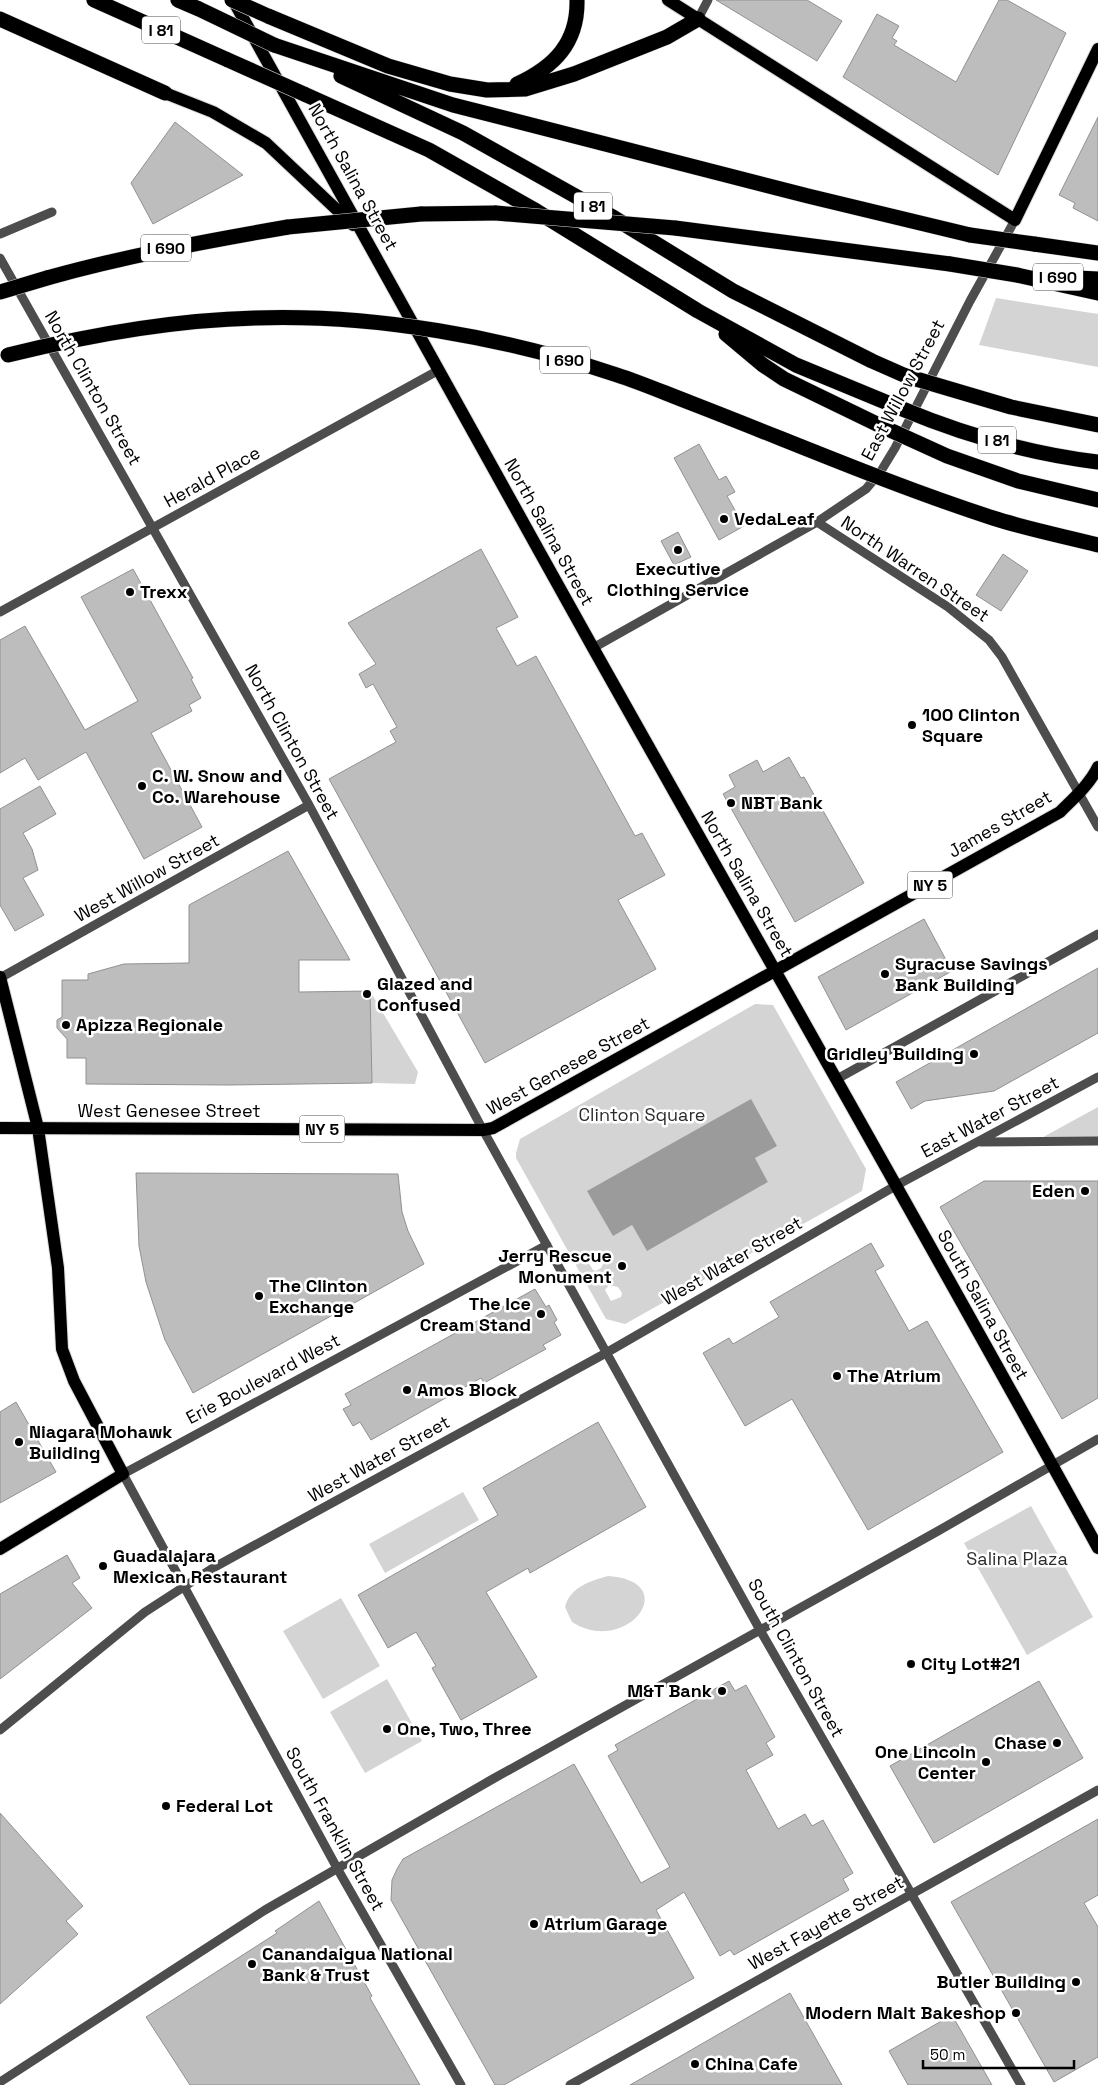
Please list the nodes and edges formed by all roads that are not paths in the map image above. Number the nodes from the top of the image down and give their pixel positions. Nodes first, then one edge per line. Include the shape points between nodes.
1 (94, 0) edge
2 (178, 0) edge
3 (232, 0) edge
4 (577, 0) edge
5 (668, 0) edge
6 (708, 0) edge
7 (0, 19) edge
8 (698, 19) junction
9 (274, 45) junction
10 (1098, 49) edge
11 (502, 90) junction
12 (165, 93) joint
13 (52, 212) dead end
14 (1015, 220) junction
15 (0, 234) edge
16 (370, 242) junction
17 (1098, 253) edge
18 (0, 258) edge
19 (1017, 275) junction
20 (1098, 279) edge
21 (0, 292) edge
22 (1098, 293) edge
23 (698, 311) junction
24 (4, 356) edge
25 (439, 370) junction
26 (1098, 425) edge
27 (1098, 462) edge
28 (1098, 500) edge
29 (817, 522) junction
30 (153, 528) junction
31 (1098, 545) edge
32 (0, 612) edge
33 (593, 648) junction
34 (1098, 767) edge
35 (1079, 793) junction
36 (309, 805) junction
37 (1098, 827) edge
38 (1098, 934) edge
39 (776, 971) junction
40 (0, 978) edge
41 (1098, 1077) edge
42 (837, 1079) junction
43 (0, 1128) edge
44 (38, 1128) junction
45 (483, 1130) junction
46 (1098, 1141) edge
47 (978, 1142) junction
48 (897, 1185) junction
49 (547, 1245) junction
50 (606, 1353) junction
51 (1098, 1439) edge
52 (1052, 1465) junction
53 (123, 1474) junction
54 (1098, 1548) edge
55 (0, 1549) edge
56 (185, 1587) junction
57 (760, 1630) junction
58 (0, 1730) edge
59 (1098, 1790) edge
60 (337, 1868) junction
61 (911, 1895) junction
62 (0, 2082) edge
63 (461, 2085) edge
64 (570, 2085) edge
65 (1021, 2085) edge

1 - 23 highway, I 81, bridge via 429,150 533,209
2 - 9 highway, I 81, bridge
3 - 11 highway, bridge via 388,66 450,84
3 - 16 main road, North Salina Street
4 - 11 highway via 573,30 561,53 534,76
5 - 8 main road
6 - 8 street
7 - 12 highway
8 - 11 highway via 667,37 574,74 525,89
8 - 14 main road
9 - 17 highway, bridge via 453,105 799,194 970,235
9 - 26 highway, I 81, bridge via 463,133 611,216 733,291 872,361 906,376 1011,407
10 - 14 main road, East Willow Street
12 - 16 main road via 213,112 266,144
13 - 15 street
14 - 29 street, East Willow Street via 882,471 866,489
16 - 25 main road, North Salina Street
18 - 30 street, North Clinton Street
19 - 20 highway, I 690
19 - 21 highway, I 690, bridge via 675,228 496,213 421,214 288,227 172,247 93,265
19 - 22 highway
23 - 27 highway, I 81, bridge via 796,365 943,426
23 - 28 highway, bridge via 784,379 881,426 947,456 1018,481
24 - 31 highway, I 690, bridge via 152,326 255,318 363,321 434,330 511,345 617,375 996,519
25 - 30 street, Herald Place
25 - 33 main road, North Salina Street
29 - 33 street, East Willow Street
29 - 35 street, North Warren Street via 948,607 989,640 1002,657
30 - 32 street, Herald Place
30 - 36 street, North Clinton Street
33 - 39 main road, North Salina Street
34 - 35 main road, James Street / NY 5
35 - 37 street, North Warren Street
35 - 39 main road, James Street / NY 5 via 1060,812
36 - 40 street, West Willow Street
36 - 45 street, North Clinton Street
38 - 42 street
39 - 42 main road, North Salina Street
39 - 45 main road, West Genesee Street / NY 5 via 493,1128
40 - 44 main road
41 - 47 street, East Water Street
42 - 48 main road, South Salina Street
43 - 44 main road, West Genesee Street / NY 5
44 - 45 main road, West Genesee Street / NY 5
44 - 53 main road via 58,1268 62,1349 74,1381
45 - 49 street, North Clinton Street
46 - 47 street
47 - 48 street, East Water Street
48 - 50 street, West Water Street
48 - 52 main road, South Salina Street
49 - 50 street, South Clinton Street
49 - 53 street, Erie Boulevard West
50 - 56 street, West Water Street via 213,1568
50 - 57 street, South Clinton Street
51 - 52 street
52 - 54 main road, South Salina Street
52 - 57 street
53 - 55 main road, Erie Boulevard West
53 - 56 street, South Franklin Street
56 - 58 street, West Water Street via 145,1612
56 - 60 street, South Franklin Street
57 - 60 street
57 - 61 street, South Clinton Street
59 - 61 street, West Fayette Street
60 - 62 street via 265,1910
60 - 63 street, South Franklin Street
61 - 64 street, West Fayette Street
61 - 65 street, South Clinton Street

